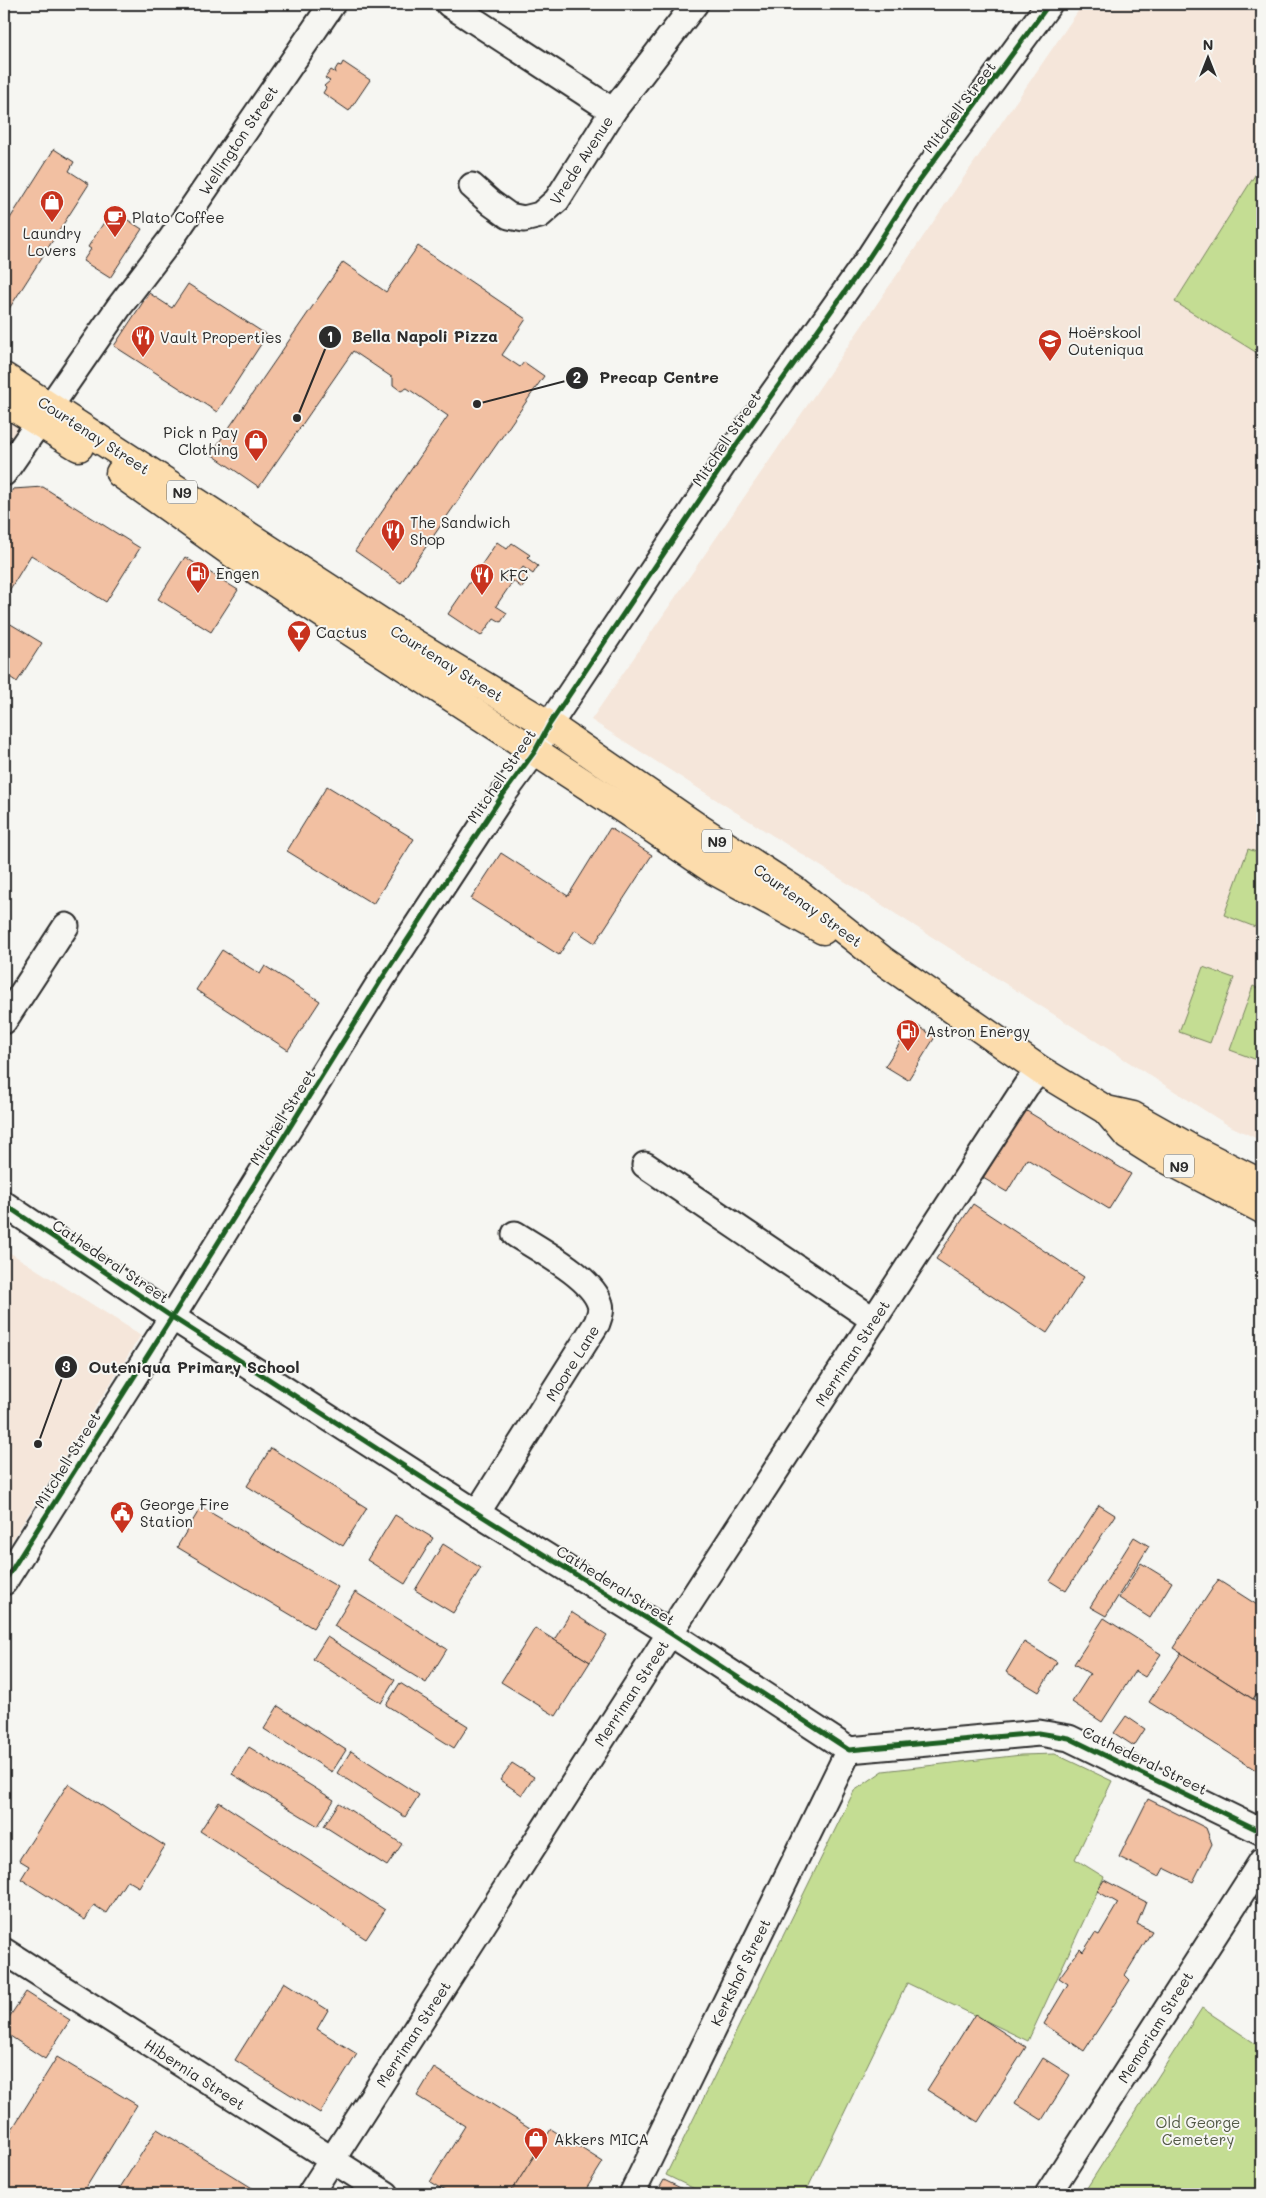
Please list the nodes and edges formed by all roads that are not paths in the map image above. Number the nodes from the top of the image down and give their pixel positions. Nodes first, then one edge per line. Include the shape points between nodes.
1 (332, 4) edge
2 (449, 4) edge
3 (695, 4) edge
4 (1030, 4) edge
5 (1049, 4) edge
6 (613, 110) junction
7 (952, 139) junction
8 (472, 186) dead end
9 (4, 377) edge
10 (4, 401) edge
11 (44, 414) junction
12 (4, 472) edge
13 (549, 726) junction
14 (535, 750) junction
15 (66, 926) dead end
16 (882, 960) junction
17 (4, 1021) edge
18 (1040, 1070) junction
19 (1106, 1110) junction
20 (645, 1165) dead end
21 (1262, 1184) edge
22 (4, 1204) edge
23 (1262, 1208) edge
24 (515, 1234) dead end
25 (172, 1317) junction
26 (874, 1320) junction
27 (476, 1513) junction
28 (4, 1582) edge
29 (670, 1633) junction
30 (849, 1750) junction
31 (1262, 1832) edge
32 (1262, 1861) edge
33 (4, 1952) edge
34 (331, 2160) junction
35 (310, 2194) edge
36 (386, 2194) edge
37 (632, 2194) edge
38 (1048, 2194) edge

1 - 11 street, Wellington Street via 170,239
2 - 6 street, Vrede Avenue
3 - 6 street, Vrede Avenue
4 - 7 street, Mitchell Street
5 - 7 street, Mitchell Street
6 - 8 street, Vrede Avenue via 557,200 540,216 524,219 509,216
7 - 13 street, Mitchell Street via 918,182 866,262 739,441
9 - 11 highway, Courtenay Street / N9
10 - 11 highway, Courtenay Street / N9
11 - 12 street, Wellington Street
11 - 13 highway, Courtenay Street / N9
11 - 14 highway, Courtenay Street / N9 via 259,572
13 - 14 street, Mitchell Street
13 - 16 highway, Courtenay Street / N9 via 794,890
14 - 16 highway, Courtenay Street / N9 via 715,872
14 - 25 street, Mitchell Street via 383,977
15 - 17 street
16 - 18 highway, Courtenay Street / N9
18 - 19 highway, Courtenay Street / N9
18 - 26 street, Merriman Street via 1026,1086
19 - 21 highway, Courtenay Street / N9 via 1133,1116
19 - 23 highway, Courtenay Street / N9 via 1128,1136 1155,1153
20 - 26 street
22 - 25 street, Cathederal Street
24 - 27 street, Moore Lane via 585,1282 600,1304 600,1314
25 - 27 street, Cathederal Street
25 - 28 street, Mitchell Street
26 - 29 street, Merriman Street
27 - 29 street, Cathederal Street
29 - 30 street, Cathederal Street
29 - 34 street, Merriman Street
30 - 31 street, Cathederal Street via 1039,1733 1069,1738
30 - 37 street, Kerkshof Street
32 - 38 street, Memoriam Street
33 - 34 street, Hibernia Street
34 - 35 street, Merriman Street
34 - 36 street, Hibernia Street

